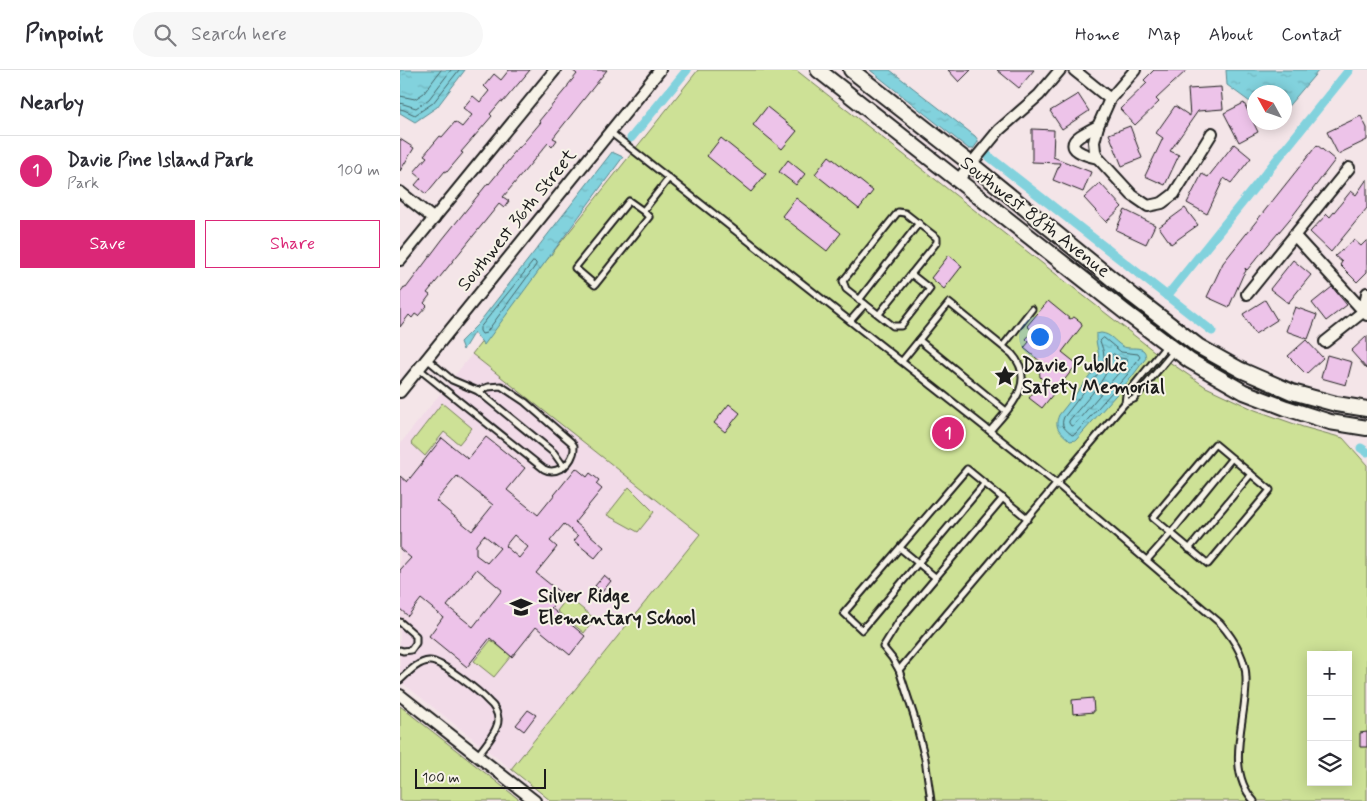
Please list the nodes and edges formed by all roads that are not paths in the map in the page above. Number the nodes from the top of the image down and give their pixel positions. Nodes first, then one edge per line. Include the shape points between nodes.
1 (555, 70) edge
2 (660, 70) edge
3 (818, 70) edge
4 (851, 70) edge
5 (1060, 70) edge
6 (1074, 70) edge
7 (1135, 70) edge
8 (1110, 99) junction
9 (1098, 126) junction
10 (610, 132) junction
11 (1212, 133) dead end
12 (1098, 158) junction
13 (971, 164) junction
14 (1349, 168) dead end
15 (669, 178) junction
16 (958, 180) junction
17 (400, 192) edge
18 (643, 211) junction
19 (434, 219) junction
20 (919, 223) junction
21 (1294, 235) junction
22 (400, 260) edge
23 (911, 274) junction
24 (1367, 293) edge
25 (1247, 294) dead end
26 (859, 300) junction
27 (865, 304) junction
28 (1032, 309) dead end
29 (1365, 313) edge
30 (879, 314) junction
31 (851, 320) junction
32 (919, 340) junction
33 (1325, 342) dead end
34 (1003, 346) junction
35 (1171, 347) junction
36 (427, 359) junction
37 (902, 361) junction
38 (419, 369) junction
39 (478, 391) junction
40 (400, 392) edge
41 (1125, 403) junction
42 (1367, 409) edge
43 (1006, 411) junction
44 (1367, 428) edge
45 (990, 430) junction
46 (1232, 458) junction
47 (564, 466) junction
48 (1251, 474) junction
49 (985, 483) junction
50 (1057, 484) junction
51 (1003, 498) junction
52 (1028, 518) junction
53 (1170, 533) junction
54 (900, 548) junction
55 (1189, 548) junction
56 (1147, 560) junction
57 (918, 563) junction
58 (935, 577) junction
59 (400, 622) edge
60 (400, 650) edge
61 (899, 670) junction
62 (400, 680) edge
63 (400, 695) edge
64 (477, 756) junction
65 (535, 801) edge
66 (931, 801) edge
67 (1254, 801) edge

1 - 19 street
2 - 10 street, Southwest 36th Street
3 - 16 main road, Southwest 88th Avenue
4 - 13 main road, Southwest 88th Avenue
5 - 13 street via 1039,95 999,130
6 - 8 street
7 - 8 street
8 - 9 street
9 - 12 street via 1094,142
9 - 12 street via 1081,135 1074,145 1081,154
10 - 15 lane
10 - 36 street, Southwest 36th Street
11 - 12 street via 1174,194 1162,203 1148,206 1132,195
13 - 16 street
13 - 42 main road, Southwest 88th Avenue via 1198,346 1241,370 1292,392
14 - 21 street
15 - 18 lane
15 - 31 lane
16 - 35 main road, Southwest 88th Avenue
17 - 19 street
18 - 18 lane via 629,201 575,268 595,285 649,217
19 - 22 street
20 - 23 lane via 937,238 937,242
20 - 26 lane
20 - 26 lane via 905,213 898,212 892,219 844,281 846,289
21 - 25 street
21 - 29 street
23 - 30 lane
23 - 30 lane via 930,289 900,326 893,326
24 - 29 street
26 - 27 lane
27 - 30 lane
27 - 31 lane
28 - 34 lane
29 - 33 street
31 - 37 lane
32 - 34 lane via 950,303
32 - 37 lane
32 - 43 lane
34 - 43 lane via 1016,358 1022,374 1020,392
35 - 41 lane via 1134,399
35 - 41 lane via 1126,395
35 - 44 main road, Southwest 88th Avenue via 1190,362 1233,386 1286,408 1330,422
36 - 38 street, Southwest 36th Street
36 - 39 lane via 452,380
37 - 45 lane
38 - 40 street, Southwest 36th Street
38 - 47 lane via 544,469 554,472
39 - 47 lane via 554,453
39 - 47 lane via 501,386 571,442 574,454
41 - 50 lane
43 - 45 lane
45 - 50 lane
46 - 48 lane
46 - 53 lane
46 - 53 lane via 1215,444 1153,518
48 - 55 lane
48 - 55 lane via 1270,490 1208,564
49 - 51 lane
49 - 54 lane via 967,469
49 - 57 lane
50 - 52 lane
50 - 56 lane
51 - 52 lane
51 - 58 lane
52 - 61 lane
53 - 55 lane
53 - 56 lane
54 - 57 lane
54 - 57 lane via 844,613 862,630
56 - 67 lane via 1220,623 1237,648 1246,677 1238,739 1239,759 1242,779
57 - 58 lane
58 - 61 lane via 899,620 883,647
59 - 60 lane via 416,636 416,643 411,650
61 - 66 lane via 925,759
62 - 64 lane via 423,662 437,662 489,702 497,714 497,728
63 - 64 street
64 - 65 street

